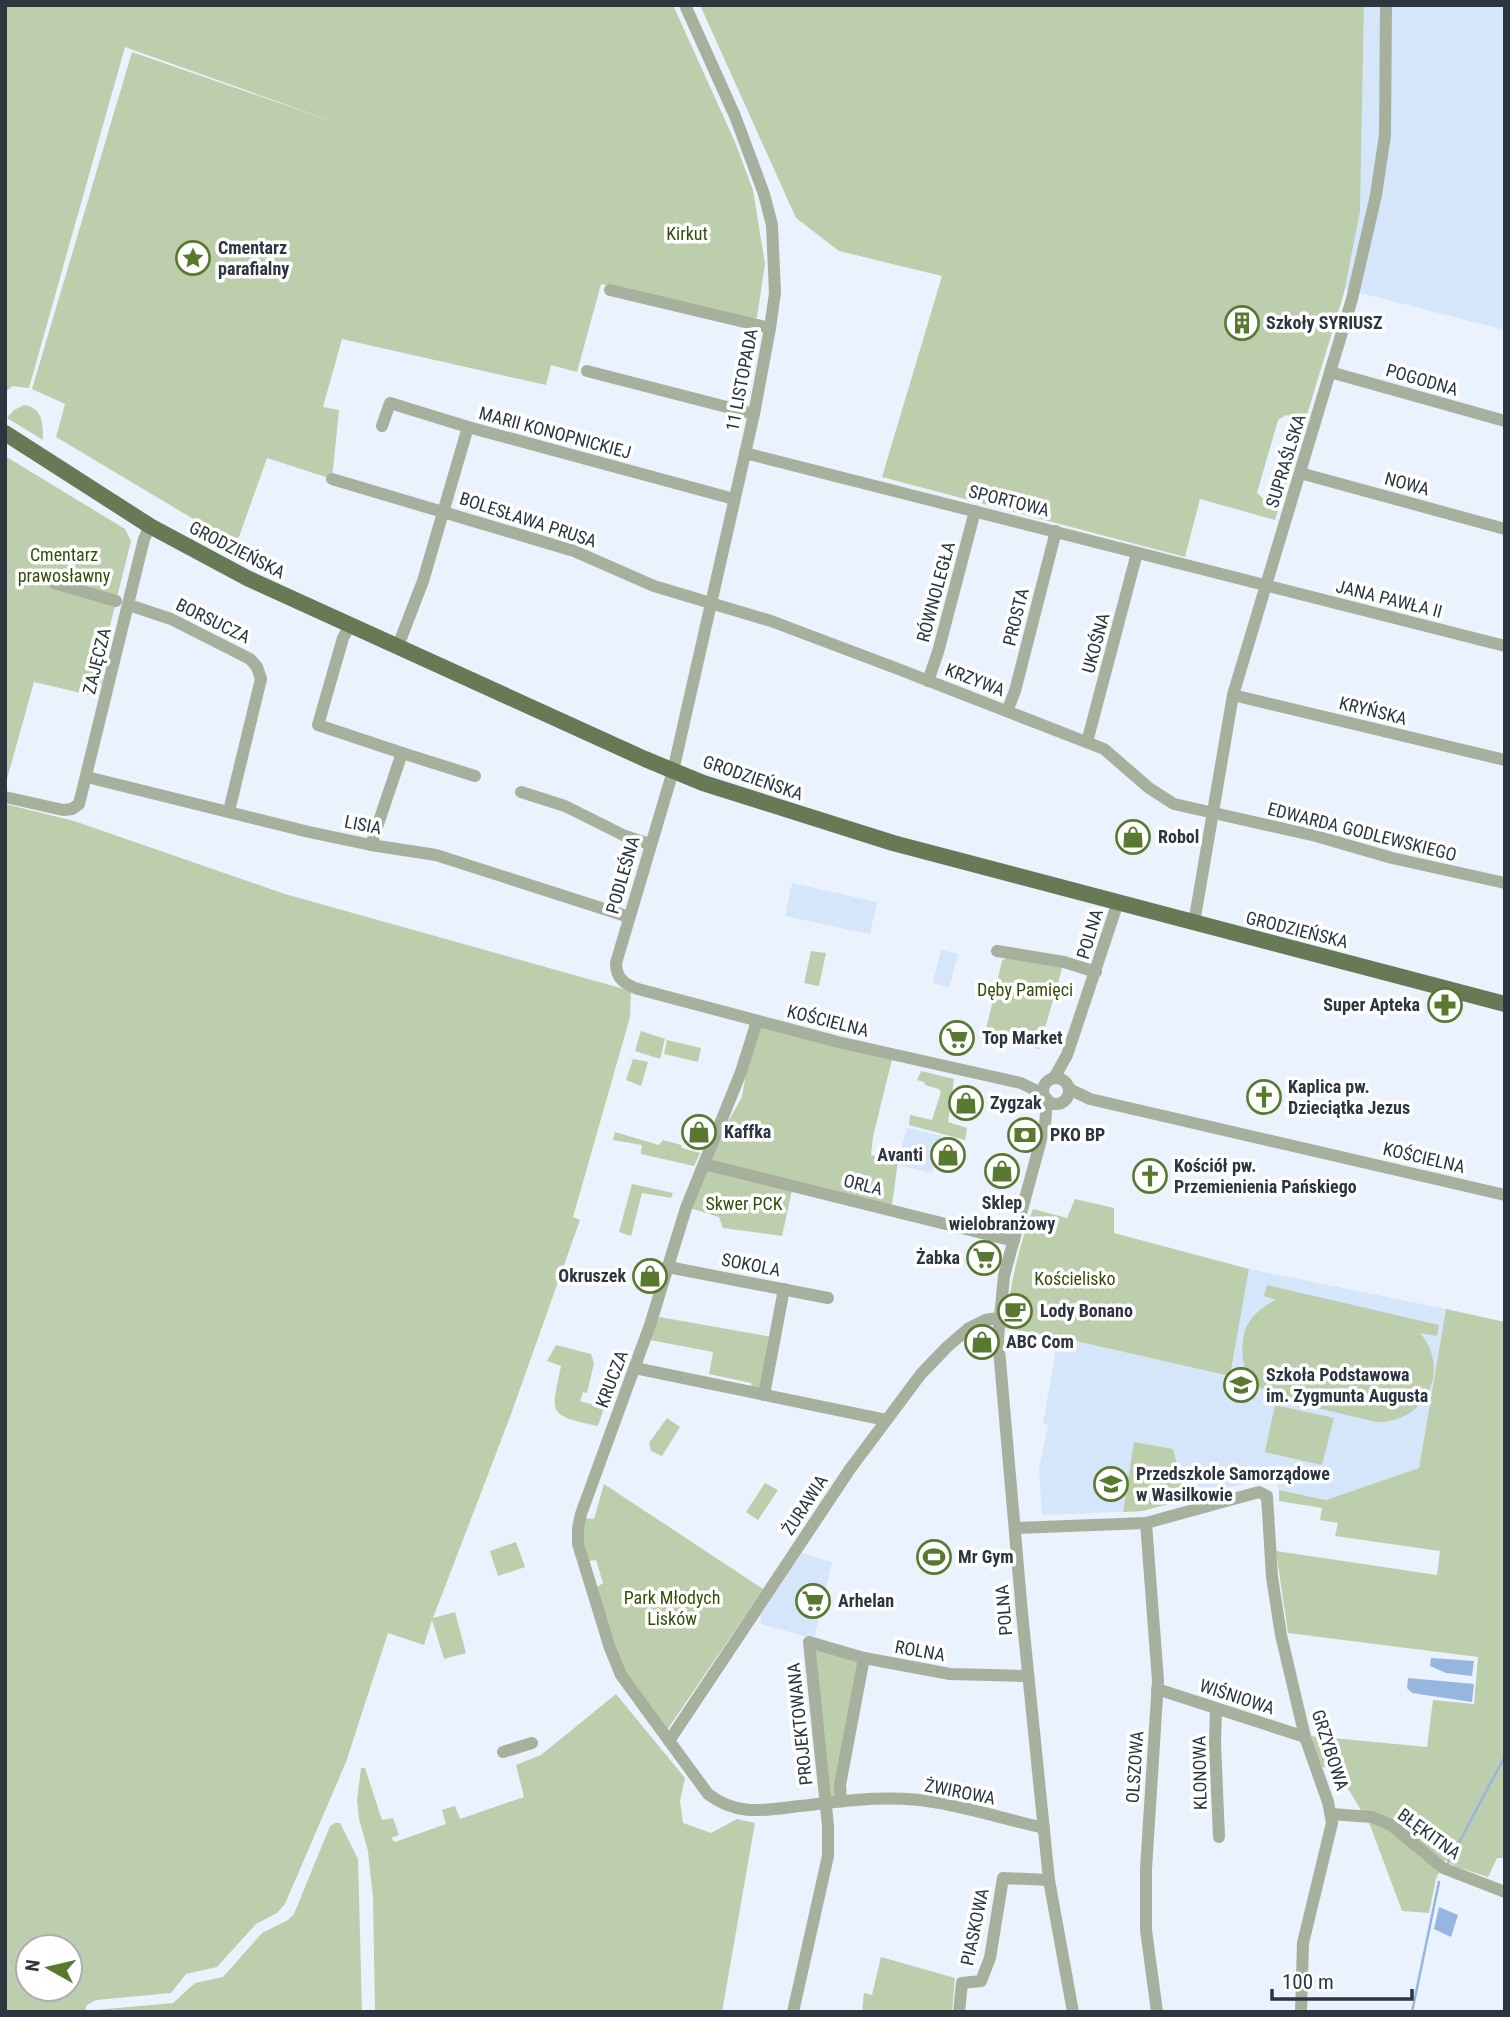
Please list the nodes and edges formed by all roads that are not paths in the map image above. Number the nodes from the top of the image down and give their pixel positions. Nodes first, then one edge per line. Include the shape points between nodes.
1 (685, 5) edge
2 (1386, 5) edge
3 (610, 290) dead end
4 (771, 328) junction
5 (587, 371) dead end
6 (1330, 372) junction
7 (754, 414) junction
8 (1505, 421) edge
9 (382, 426) dead end
10 (468, 427) junction
11 (5, 433) edge
12 (745, 453) junction
13 (1300, 473) junction
14 (332, 479) dead end
15 (734, 499) junction
16 (444, 511) junction
17 (975, 511) junction
18 (150, 526) junction
19 (1505, 529) edge
20 (1056, 531) junction
21 (1137, 553) junction
22 (54, 583) dead end
23 (1264, 586) junction
24 (116, 601) dead end
25 (711, 603) junction
26 (129, 605) junction
27 (350, 625) junction
28 (398, 646) junction
29 (1505, 646) edge
30 (929, 681) junction
31 (1233, 695) junction
32 (1007, 711) junction
33 (1087, 742) junction
34 (402, 752) junction
35 (1505, 760) edge
36 (673, 771) junction
37 (475, 776) dead end
38 (87, 777) junction
39 (521, 792) dead end
40 (5, 797) edge
41 (229, 811) junction
42 (1212, 814) junction
43 (650, 844) junction
44 (371, 845) junction
45 (1505, 883) edge
46 (1118, 902) junction
47 (629, 917) junction
48 (1194, 923) junction
49 (997, 951) dead end
50 (1096, 972) junction
51 (628, 986) joint
52 (1505, 1004) edge
53 (757, 1021) junction
54 (1056, 1091) junction
55 (704, 1164) junction
56 (1505, 1195) edge
57 (1014, 1241) junction
58 (668, 1267) junction
59 (784, 1289) junction
60 (828, 1298) dead end
61 (998, 1318) junction
62 (635, 1368) junction
63 (764, 1395) junction
64 (886, 1420) junction
65 (1146, 1524) junction
66 (1015, 1528) junction
67 (809, 1642) joint
68 (864, 1658) junction
69 (1028, 1676) junction
70 (1157, 1689) junction
71 (1216, 1709) junction
72 (1305, 1737) junction
73 (669, 1741) junction
74 (532, 1743) dead end
75 (503, 1752) dead end
76 (841, 1801) junction
77 (825, 1803) junction
78 (1332, 1819) junction
79 (1044, 1828) junction
80 (1219, 1837) dead end
81 (1049, 1880) junction
82 (1505, 1892) edge
83 (793, 2012) edge
84 (959, 2012) edge
85 (1073, 2012) edge
86 (1157, 2012) edge
87 (1301, 2012) edge

1 - 4 street, 11 LISTOPADA via 764,194 775,259
2 - 6 street, SUPRAŚLSKA via 1385,135 1376,195
3 - 4 street
4 - 7 street, 11 LISTOPADA
5 - 7 street
6 - 8 street, POGODNA
6 - 13 street, SUPRAŚLSKA
7 - 12 street, 11 LISTOPADA
9 - 10 street, MARII KONOPNICKIEJ via 390,403
10 - 15 street, MARII KONOPNICKIEJ
10 - 16 street
11 - 18 main road, GRODZIEŃSKA
12 - 15 street, 11 LISTOPADA
12 - 17 street, SPORTOWA
13 - 19 street, NOWA
13 - 23 street, SUPRAŚLSKA
14 - 16 street, BOLESŁAWA PRUSA
15 - 25 street, 11 LISTOPADA
16 - 25 street, BOLESŁAWA PRUSA via 574,551 654,586
16 - 28 street
17 - 20 street, SPORTOWA
17 - 30 street, RÓWNOLEGŁA
18 - 26 street, ZAJĘCZA
18 - 27 main road, GRODZIEŃSKA via 247,578
20 - 21 street, SPORTOWA
20 - 32 street, PROSTA
21 - 23 street, SPORTOWA
21 - 33 street, UKOŚNA
22 - 24 street
23 - 29 street, JANA PAWŁA II
23 - 31 street, SUPRAŚLSKA
25 - 30 street, KRZYWA
25 - 36 street, 11 LISTOPADA
26 - 38 street, ZAJĘCZA
26 - 41 street, BORSUCZA via 172,619 250,659 257,667 261,679
27 - 28 main road, GRODZIEŃSKA
27 - 34 street via 318,725
28 - 36 main road, GRODZIEŃSKA
30 - 32 street, KRZYWA
31 - 35 street, KRYŃSKA
31 - 42 street, SUPRAŚLSKA
32 - 33 street, KRZYWA
33 - 42 street, KRZYWA via 1104,749 1174,804
34 - 37 street
34 - 44 street
36 - 43 street, PODLEŚNA
36 - 46 main road, GRODZIEŃSKA via 892,843
38 - 40 street, ZAJĘCZA via 79,804 72,809
38 - 41 street, LISIA
39 - 43 street
41 - 44 street, LISIA
42 - 45 street, EDWARDA GODLEWSKIEGO
42 - 48 street, SUPRAŚLSKA
43 - 47 street, PODLEŚNA
44 - 47 street, LISIA via 436,855
46 - 48 main road, GRODZIEŃSKA
46 - 50 street, POLNA
47 - 51 street, PODLEŚNA via 616,963 618,977
48 - 52 main road, GRODZIEŃSKA
49 - 50 street
50 - 54 street, POLNA
51 - 53 street, KOŚCIELNA
53 - 54 street, KOŚCIELNA
53 - 55 street, KRUCZA
54 - 56 street, KOŚCIELNA
54 - 57 street, POLNA
55 - 57 street, ORLA
55 - 58 street, KRUCZA
57 - 61 street, POLNA
58 - 59 street, SOKOLA
58 - 62 street, KRUCZA
59 - 60 street, SOKOLA
59 - 63 street
61 - 64 street, ŻURAWIA via 977,1323 947,1347
61 - 66 street, POLNA
62 - 63 street
62 - 73 street, KRUCZA via 580,1514 577,1536 621,1675
63 - 64 street
64 - 73 street, ŻURAWIA
65 - 66 street
65 - 70 street, OLSZOWA
65 - 72 street, GRZYBOWA via 1259,1492 1268,1498 1272,1577
66 - 69 street, POLNA
67 - 68 street, ROLNA
67 - 77 street, PROJEKTOWANA
68 - 69 street, ROLNA via 950,1674
68 - 76 street via 839,1785
69 - 79 street, POLNA
70 - 71 street, WIŚNIOWA
70 - 86 street, OLSZOWA via 1146,1869 1146,1930
71 - 72 street, WIŚNIOWA
71 - 80 street, KLONOWA
72 - 78 street, GRZYBOWA
73 - 77 street, ŻWIROWA via 708,1794 722,1804 749,1811
74 - 75 street
76 - 77 street, ŻWIROWA
76 - 79 street, ŻWIROWA via 933,1801
77 - 83 street via 828,1856
78 - 82 street, BŁĘKITNA via 1372,1817 1391,1825 1447,1870
78 - 87 street via 1303,1943
79 - 81 street, POLNA
81 - 84 street, PIASKOWA via 1003,1878 990,1958 981,1981 962,1983
81 - 85 street, POLNA

